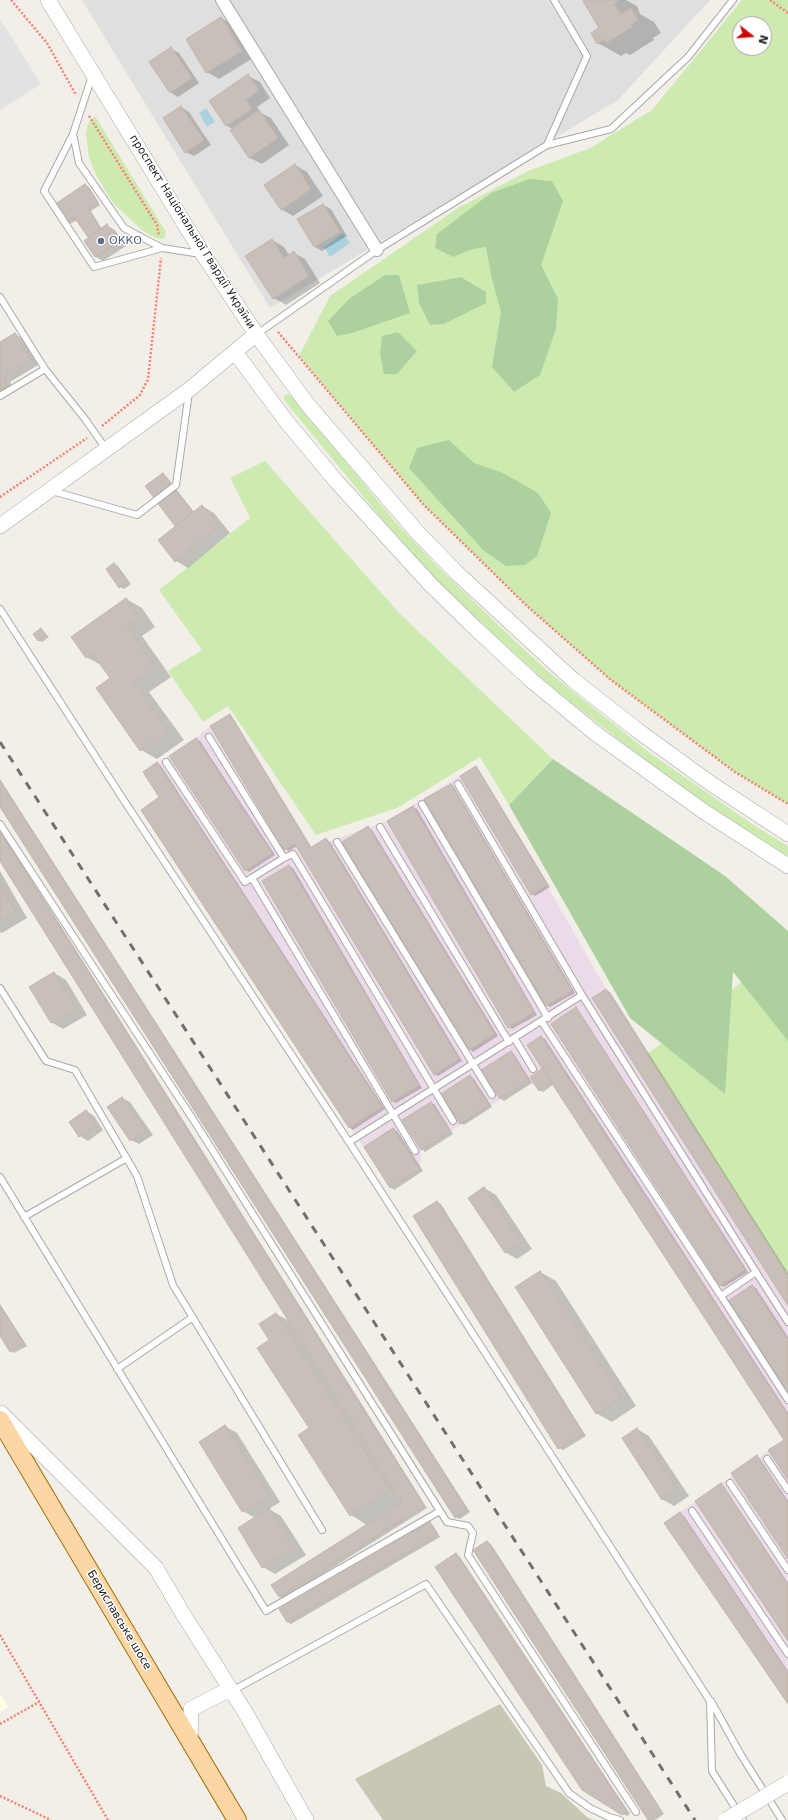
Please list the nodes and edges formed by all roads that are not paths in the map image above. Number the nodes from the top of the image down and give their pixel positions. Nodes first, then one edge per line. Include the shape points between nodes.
1 (48, 0) edge
2 (222, 0) edge
3 (554, 0) edge
4 (733, 0) edge
5 (93, 72) junction
6 (73, 134) junction
7 (547, 146) junction
8 (162, 248) junction
9 (377, 250) junction
10 (203, 254) junction
11 (0, 296) edge
12 (256, 334) junction
13 (235, 352) junction
14 (45, 369) junction
15 (190, 389) junction
16 (0, 396) edge
17 (106, 449) junction
18 (50, 490) junction
19 (0, 526) edge
20 (0, 609) edge
21 (209, 737) dead end
22 (166, 762) dead end
23 (458, 784) dead end
24 (422, 804) dead end
25 (0, 824) edge
26 (380, 827) dead end
27 (788, 834) edge
28 (337, 842) dead end
29 (284, 858) junction
30 (788, 866) edge
31 (252, 878) junction
32 (0, 988) edge
33 (582, 996) junction
34 (548, 1018) junction
35 (542, 1022) junction
36 (515, 1039) junction
37 (509, 1042) junction
38 (472, 1066) junction
39 (534, 1069) dead end
40 (434, 1090) junction
41 (492, 1096) dead end
42 (393, 1115) junction
43 (453, 1121) dead end
44 (349, 1142) junction
45 (415, 1151) dead end
46 (127, 1158) junction
47 (0, 1177) edge
48 (24, 1217) junction
49 (756, 1272) junction
50 (721, 1296) junction
51 (193, 1317) junction
52 (788, 1322) edge
53 (117, 1369) junction
54 (788, 1400) edge
55 (0, 1412) edge
56 (0, 1420) edge
57 (767, 1459) dead end
58 (730, 1483) dead end
59 (788, 1490) edge
60 (440, 1511) junction
61 (692, 1511) dead end
62 (322, 1530) dead end
63 (788, 1570) edge
64 (788, 1654) edge
65 (232, 1691) junction
66 (710, 1700) junction
67 (190, 1740) junction
68 (788, 1782) edge
69 (636, 1812) dead end
70 (237, 1820) edge
71 (306, 1820) edge
72 (620, 1820) edge
73 (726, 1820) edge
74 (743, 1820) edge
75 (782, 1820) edge

1 - 5 street, проспект Національної Гвардії України
2 - 9 street
3 - 7 lane via 587,56
4 - 7 lane via 688,57 611,129
5 - 6 lane
5 - 10 street, проспект Національної Гвардії України
6 - 8 lane via 79,163 124,228
6 - 8 lane via 44,191 94,267
7 - 9 lane
8 - 10 lane
9 - 12 lane
10 - 12 street, проспект Національної Гвардії України
11 - 14 lane
12 - 13 street, проспект Національної Гвардії України
12 - 27 street via 308,405 456,573 572,679 710,783
13 - 15 street, проспект Національної Гвардії України
13 - 30 street via 282,416 336,481 430,584 475,628 531,680 595,733 703,811
14 - 16 lane
14 - 17 lane
15 - 17 street, проспект Національної Гвардії України
15 - 18 lane via 176,485 137,515
17 - 18 street, проспект Національної Гвардії України
18 - 19 street, проспект Національної Гвардії України
20 - 44 lane
21 - 29 lane
22 - 31 lane via 245,882
23 - 33 lane
24 - 34 lane
25 - 60 lane via 200,1131
26 - 37 lane
28 - 38 lane
29 - 31 lane
29 - 40 lane via 293,854
31 - 42 lane
32 - 46 lane via 46,1060 75,1070
33 - 34 lane
33 - 49 lane
34 - 35 lane
35 - 36 lane
35 - 50 lane
36 - 37 lane
36 - 39 lane
37 - 38 lane
38 - 40 lane
38 - 41 lane
40 - 42 lane
40 - 43 lane
42 - 44 lane
42 - 45 lane
44 - 66 lane
46 - 48 lane
46 - 51 lane via 137,1176 173,1285
47 - 48 lane
48 - 53 lane
49 - 50 lane
49 - 52 lane
50 - 54 lane
51 - 53 lane
51 - 62 lane
53 - 60 lane via 266,1611
55 - 65 street via 156,1568
56 - 67 main road, Бериславське шосе
57 - 59 lane
58 - 63 lane
60 - 69 lane via 447,1522 468,1526 473,1533 468,1555
61 - 64 lane
65 - 67 street via 222,1693 191,1709
65 - 71 street
65 - 72 lane via 426,1584 570,1793 590,1808
66 - 74 lane via 712,1771
66 - 75 lane
67 - 70 main road, Бериславське шосе
68 - 73 street, bridge

